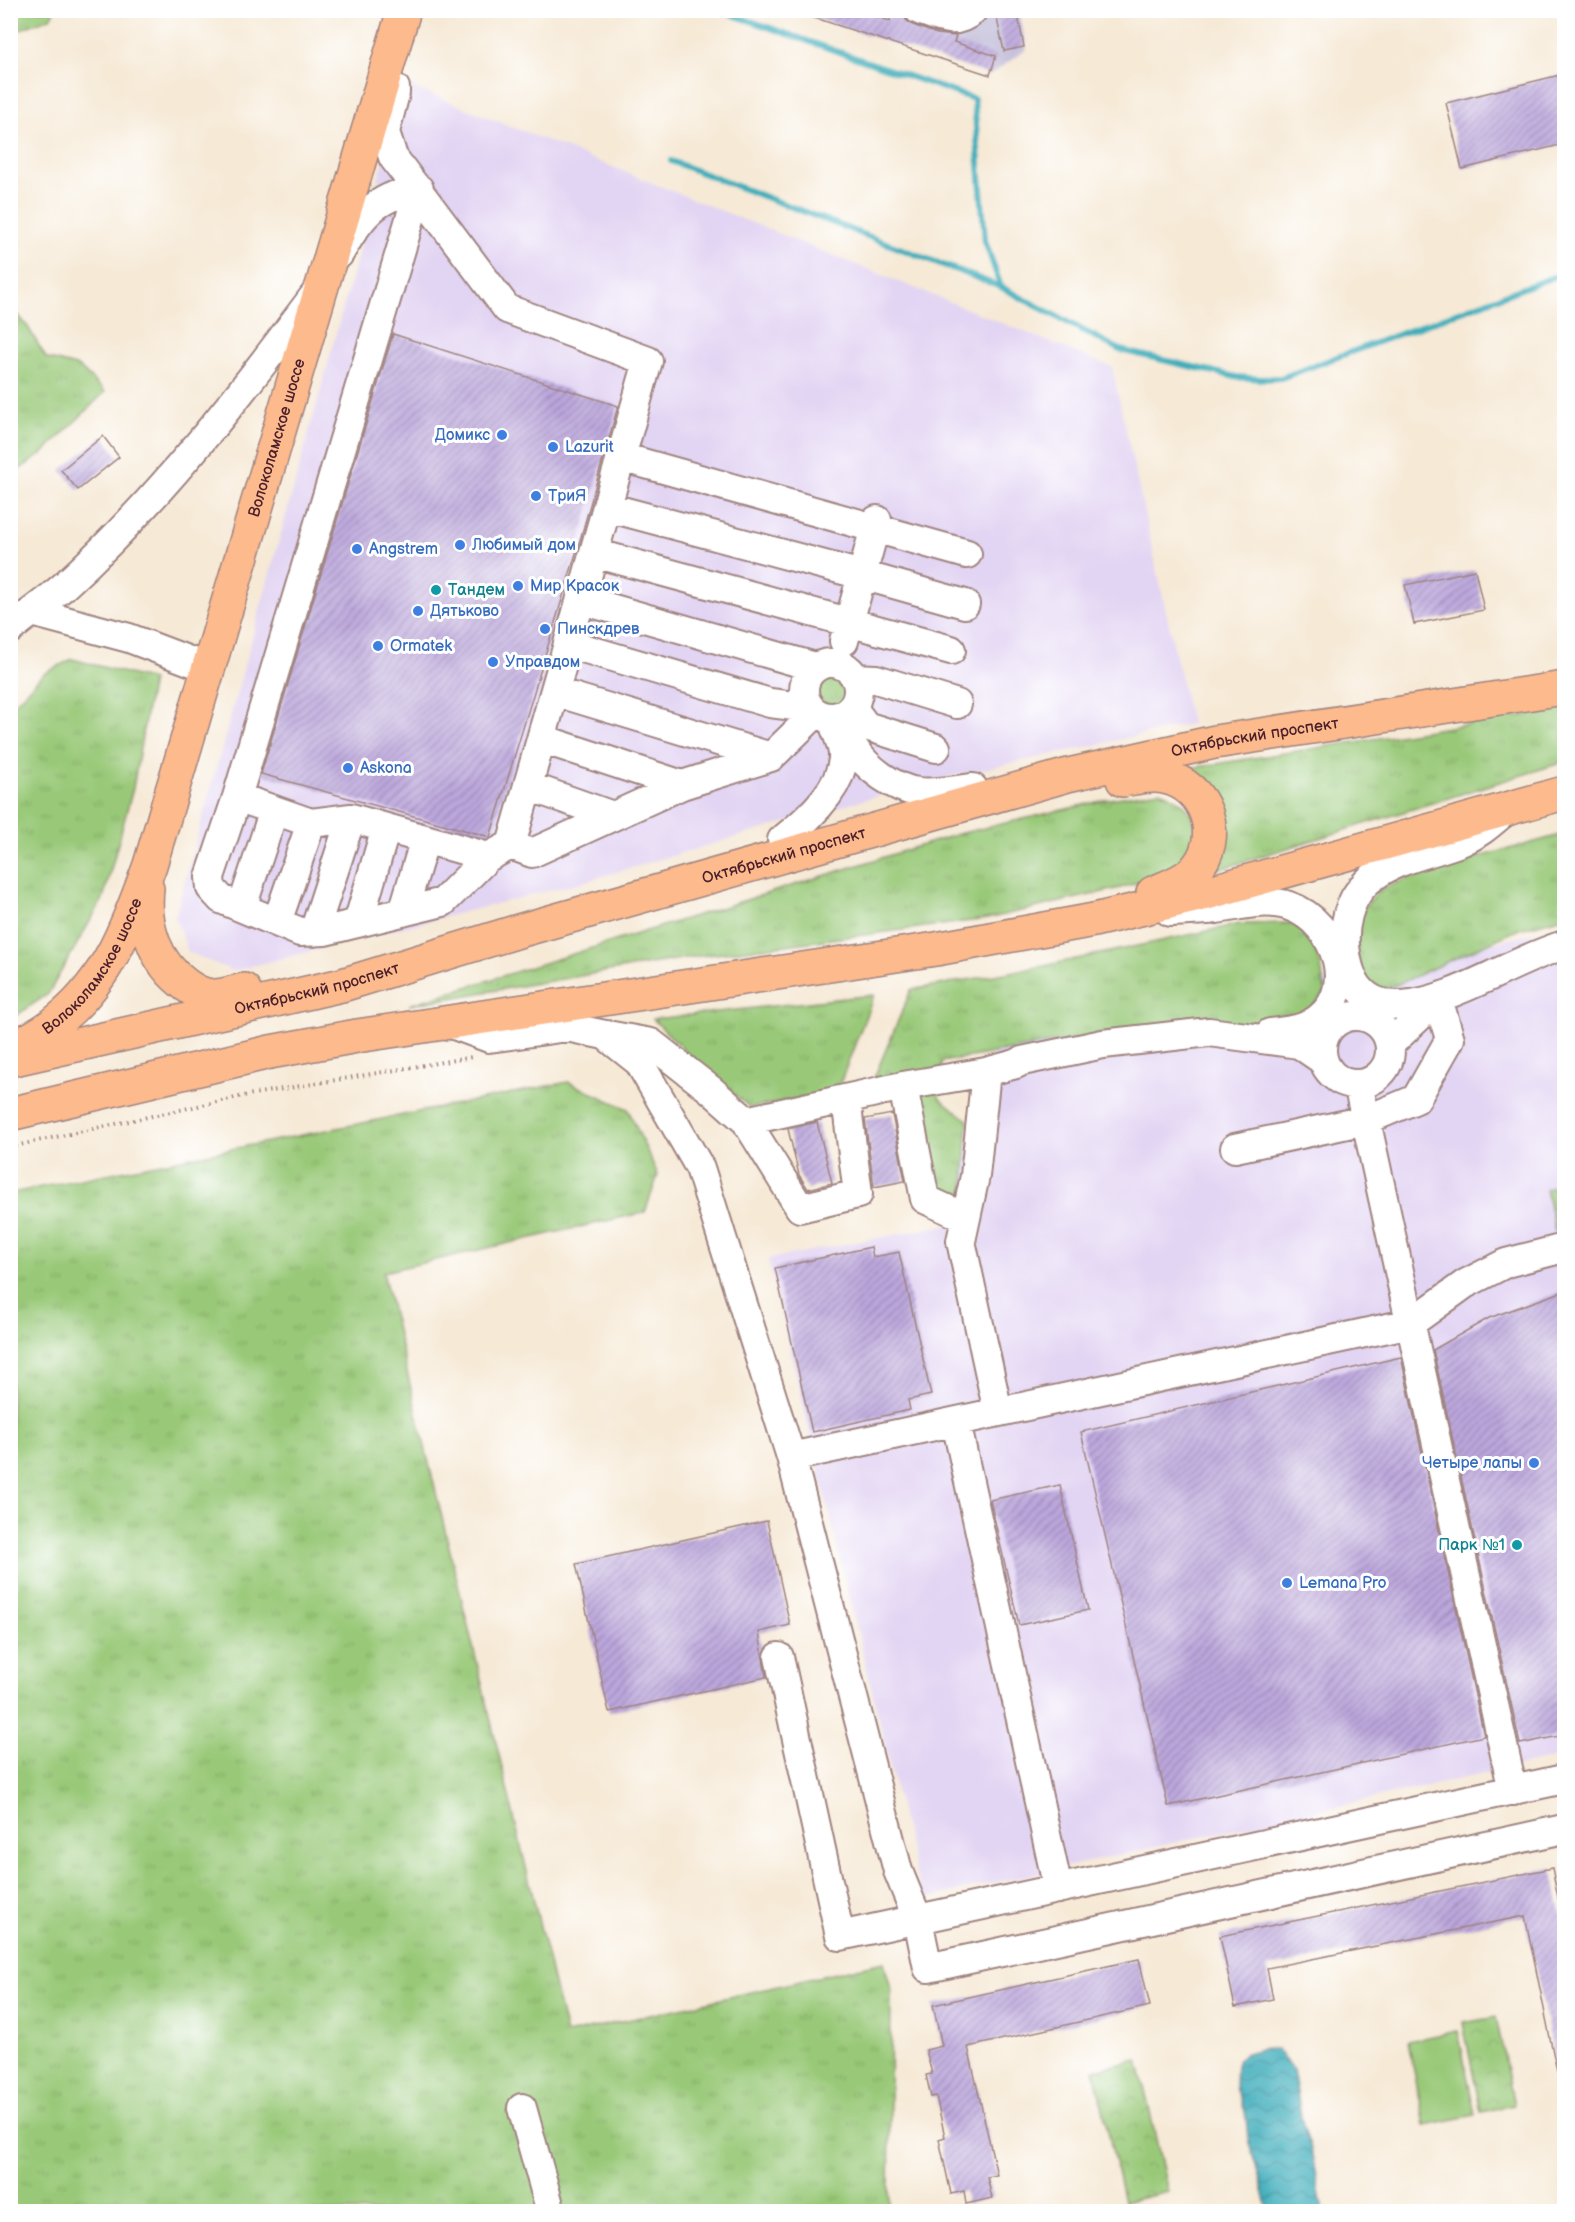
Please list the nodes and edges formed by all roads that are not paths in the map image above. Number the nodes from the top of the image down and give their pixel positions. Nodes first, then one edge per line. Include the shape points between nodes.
1 (404, 10) edge
2 (919, 10) edge
3 (973, 10) edge
4 (391, 55) junction
5 (419, 189) junction
6 (325, 279) junction
7 (621, 457) junction
8 (607, 507) junction
9 (876, 524) junction
10 (594, 553) junction
11 (967, 554) dead end
12 (862, 575) junction
13 (582, 600) junction
14 (965, 604) dead end
15 (21, 620) edge
16 (849, 624) junction
17 (569, 644) junction
18 (951, 650) dead end
19 (208, 668) junction
20 (836, 670) junction
21 (1564, 688) edge
22 (556, 692) junction
23 (957, 704) dead end
24 (831, 712) junction
25 (542, 740) junction
26 (936, 748) dead end
27 (771, 757) junction
28 (682, 785) junction
29 (528, 786) junction
30 (995, 790) junction
31 (1564, 793) edge
32 (237, 797) junction
33 (1507, 809) junction
34 (274, 810) junction
35 (614, 816) junction
36 (351, 818) junction
37 (311, 823) junction
38 (386, 828) junction
39 (425, 839) junction
40 (782, 840) junction
41 (500, 851) junction
42 (150, 865) junction
43 (711, 877) junction
44 (242, 907) junction
45 (403, 912) junction
46 (1094, 920) junction
47 (277, 922) junction
48 (358, 923) junction
49 (314, 932) junction
50 (1564, 945) edge
51 (1355, 980) junction
52 (342, 985) junction
53 (1438, 999) junction
54 (1400, 1005) junction
55 (1367, 1018) junction
56 (446, 1022) junction
57 (1324, 1031) junction
58 (605, 1035) junction
59 (1244, 1035) junction
60 (1390, 1044) junction
61 (10, 1047) edge
62 (10, 1060) edge
63 (986, 1072) junction
64 (1358, 1084) junction
65 (903, 1086) junction
66 (846, 1100) junction
67 (10, 1114) edge
68 (1366, 1120) junction
69 (746, 1121) junction
70 (1235, 1148) dead end
71 (966, 1218) junction
72 (1564, 1248) edge
73 (1411, 1323) junction
74 (998, 1412) junction
75 (956, 1422) junction
76 (791, 1457) junction
77 (779, 1657) dead end
78 (1564, 1779) edge
79 (1513, 1791) junction
80 (1564, 1829) edge
81 (1058, 1889) junction
82 (918, 1920) junction
83 (522, 2108) dead end
84 (551, 2211) edge

1 - 4 main road, Волоколамское шоссе
2 - 3 lane via 947,20 964,18
4 - 5 lane via 395,93 385,132 393,157
4 - 6 main road, Волоколамское шоссе
5 - 6 lane via 378,202 358,222
5 - 7 lane via 507,309 648,361
5 - 32 lane
6 - 15 lane via 248,384 135,518 63,587
6 - 19 main road, Волоколамское шоссе
7 - 8 lane
7 - 9 lane
8 - 10 lane
8 - 12 lane
9 - 11 lane
9 - 12 lane
10 - 13 lane
10 - 16 lane
12 - 14 lane
12 - 16 lane
13 - 17 lane
13 - 20 lane
15 - 19 lane via 129,638
16 - 18 lane
16 - 20 lane
17 - 22 lane
17 - 24 lane via 770,704
19 - 42 main road, Волоколамское шоссе
20 - 23 lane
20 - 24 lane via 858,693
20 - 24 lane via 809,672 803,687 806,702
21 - 30 main road, Октябрьский проспект via 1215,742
22 - 25 lane
22 - 27 lane
24 - 26 lane
24 - 27 lane
24 - 30 lane via 847,728 854,747 868,764 895,785 917,792
24 - 40 lane via 842,750 840,771 815,811
25 - 28 lane
25 - 29 lane
27 - 28 lane
28 - 35 lane
29 - 35 lane
29 - 41 lane
30 - 40 main road
30 - 43 main road, Октябрьский проспект
30 - 46 main road via 1031,795 1163,776 1180,782 1195,794 1206,810 1210,828 1200,864 1179,882
31 - 33 main road
32 - 34 lane
32 - 44 lane via 210,877 211,888 221,899
33 - 46 main road via 1203,894
33 - 51 lane via 1481,832 1395,864 1359,892 1348,914 1345,942
34 - 37 lane
34 - 44 lane
35 - 41 lane via 532,853
36 - 37 lane
36 - 38 lane
36 - 49 lane
37 - 47 lane
38 - 39 lane
38 - 48 lane
39 - 41 lane
39 - 45 lane
40 - 43 main road via 755,847
41 - 45 lane via 443,902
42 - 52 main road, Волоколамское шоссе via 146,904 150,936 165,965 198,993 216,997 311,975
42 - 61 main road, Волоколамское шоссе via 118,947 97,981 55,1023
43 - 52 main road, Октябрьский проспект
44 - 47 lane
45 - 48 lane
46 - 56 main road via 936,949
46 - 57 lane via 1261,903 1286,905 1314,919 1335,952 1339,989
47 - 49 lane via 300,932
48 - 49 lane
50 - 53 lane
51 - 54 lane via 1373,999
51 - 55 lane
52 - 62 main road, Октябрьский проспект
53 - 54 lane
53 - 60 lane
53 - 68 lane via 1449,1039 1429,1079 1416,1099
54 - 55 lane
55 - 57 lane via 1350,1017
55 - 60 lane via 1379,1025
56 - 58 lane via 489,1038 567,1027
56 - 67 main road via 270,1052
57 - 59 lane
57 - 59 lane via 1321,1059 1299,1044
57 - 64 lane via 1340,1080
58 - 69 lane via 651,1043
58 - 76 lane via 639,1062 700,1168
59 - 63 lane via 1209,1032 1103,1044
60 - 64 lane via 1389,1061 1383,1072
63 - 65 lane
63 - 71 lane via 975,1176
64 - 68 lane
65 - 66 lane
65 - 71 lane via 925,1199
66 - 69 lane
66 - 69 lane via 858,1194 800,1208
68 - 70 lane
68 - 73 lane
71 - 74 lane via 961,1241
72 - 73 lane via 1506,1263 1465,1284
73 - 74 lane
73 - 79 lane
74 - 75 lane
75 - 76 lane
75 - 81 lane
76 - 82 lane via 898,1871
77 - 82 lane via 840,1936
78 - 79 lane
79 - 81 lane
80 - 82 lane via 928,1968
81 - 82 lane
83 - 84 lane

